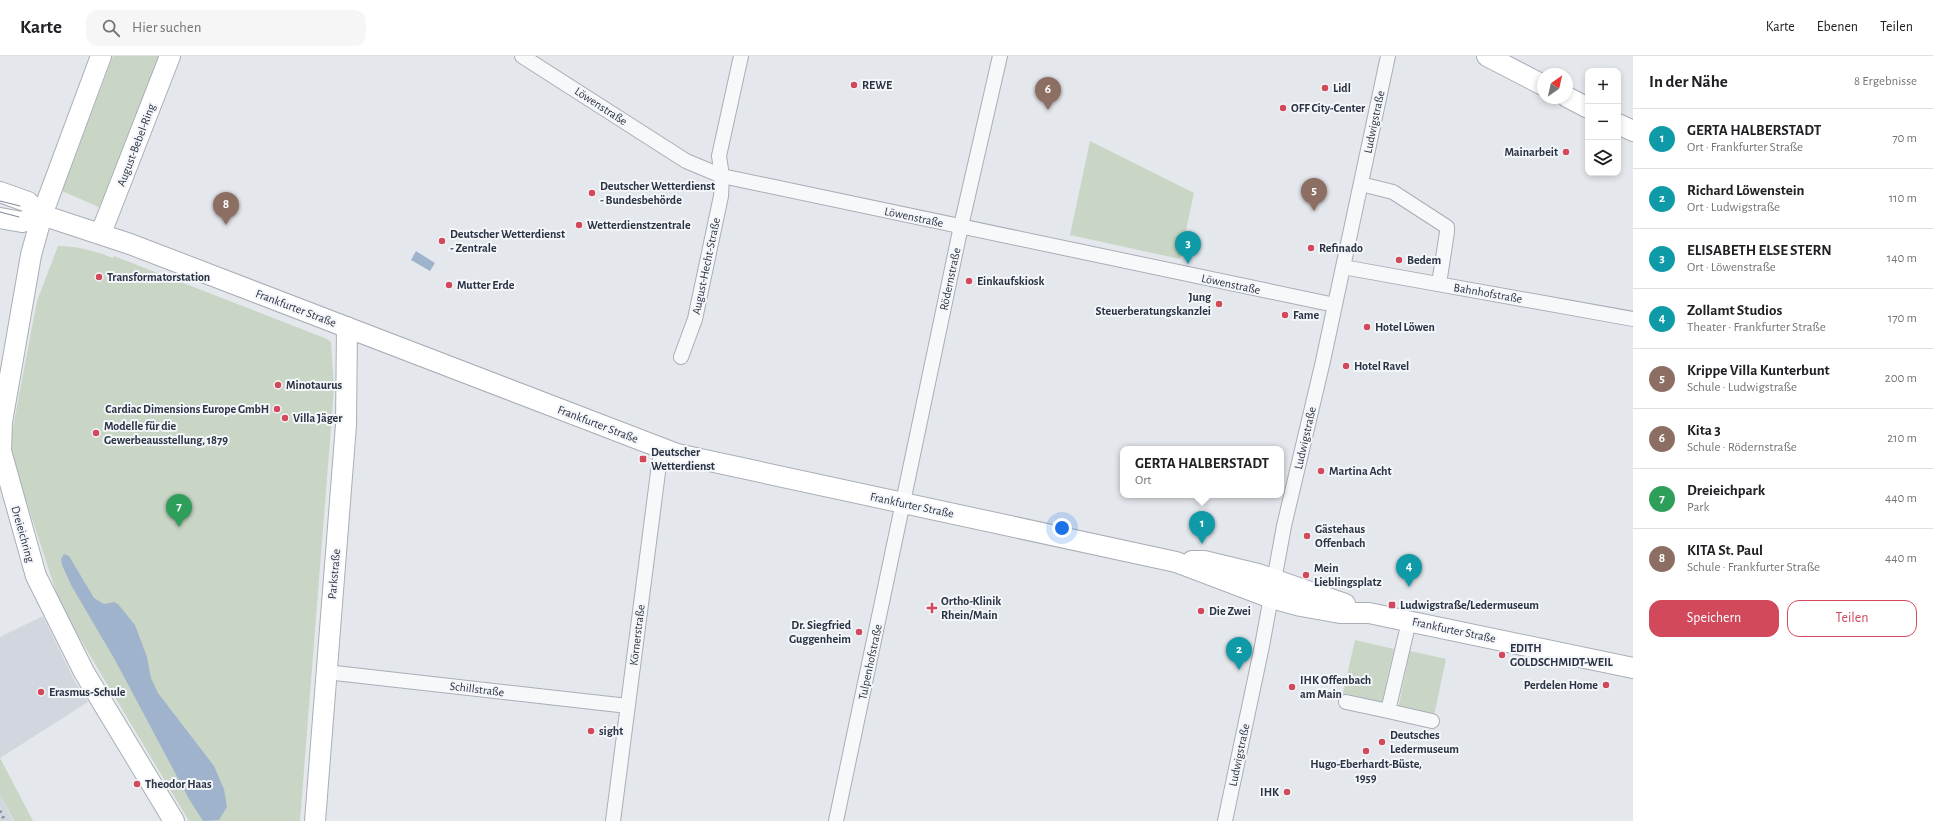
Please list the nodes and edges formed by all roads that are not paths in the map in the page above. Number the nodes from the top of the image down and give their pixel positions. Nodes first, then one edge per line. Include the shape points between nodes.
1 (101, 56) edge
2 (170, 56) edge
3 (522, 56) edge
4 (741, 56) edge
5 (1000, 56) edge
6 (1388, 56) edge
7 (1487, 56) edge
8 (1537, 82) edge
9 (1573, 100) edge
10 (1585, 106) edge
11 (1621, 125) edge
12 (1633, 131) edge
13 (722, 176) junction
14 (1361, 184) junction
15 (0, 192) edge
16 (42, 215) junction
17 (0, 218) edge
18 (961, 226) junction
19 (101, 233) junction
20 (1343, 267) junction
21 (1439, 284) junction
22 (1335, 305) junction
23 (1633, 319) edge
24 (347, 327) junction
25 (681, 357) dead end
26 (661, 448) junction
27 (903, 503) junction
28 (1176, 562) junction
29 (1274, 579) junction
30 (1271, 598) junction
31 (1369, 613) junction
32 (1409, 621) junction
33 (1633, 668) edge
34 (326, 672) junction
35 (1346, 702) dead end
36 (628, 706) junction
37 (1388, 711) junction
38 (1432, 721) dead end
39 (174, 821) edge
40 (315, 821) edge
41 (613, 821) edge
42 (836, 821) edge
43 (1225, 821) edge

1 - 16 main road
2 - 19 main road, August-Bebel-Ring
3 - 13 street, Löwenstraße via 686,161
4 - 13 street, August-Hecht-Straße via 719,156
5 - 18 street, Rödernstraße
6 - 14 street, Ludwigstraße
7 - 8 main road
9 - 10 main road
11 - 12 main road
13 - 18 street, Löwenstraße
13 - 25 street, August-Hecht-Straße via 721,196 695,319
14 - 20 street, Ludwigstraße
14 - 21 street via 1393,192 1447,227
15 - 16 main road, Frankfurter Straße via 28,202
16 - 17 main road via 22,222
16 - 19 main road, Frankfurter Straße
16 - 39 main road, Dreieichring via 31,255 2,422 1,451 4,467 36,576 84,672
18 - 22 street, Löwenstraße
18 - 27 street, Rödernstraße
19 - 24 main road, Frankfurter Straße
20 - 21 street, Bahnhofstraße
20 - 22 street, Ludwigstraße
21 - 23 street, Bahnhofstraße
22 - 29 street, Ludwigstraße
24 - 26 main road, Frankfurter Straße
24 - 34 main road, Parkstraße via 346,425
26 - 27 main road, Frankfurter Straße via 687,456
26 - 36 street, Körnerstraße
27 - 28 main road, Frankfurter Straße
27 - 42 street, Tulpenhofstraße
28 - 29 main road, Frankfurter Straße via 1204,561
28 - 30 main road, Frankfurter Straße
29 - 30 street, Ludwigstraße
29 - 31 main road, Frankfurter Straße
30 - 31 main road, Frankfurter Straße via 1331,611
30 - 43 street, Ludwigstraße
31 - 32 main road, Frankfurter Straße
32 - 33 main road, Frankfurter Straße
32 - 37 street
34 - 36 street, Schillstraße
34 - 40 main road, Parkstraße
35 - 37 street
36 - 41 street, Körnerstraße
37 - 38 street

